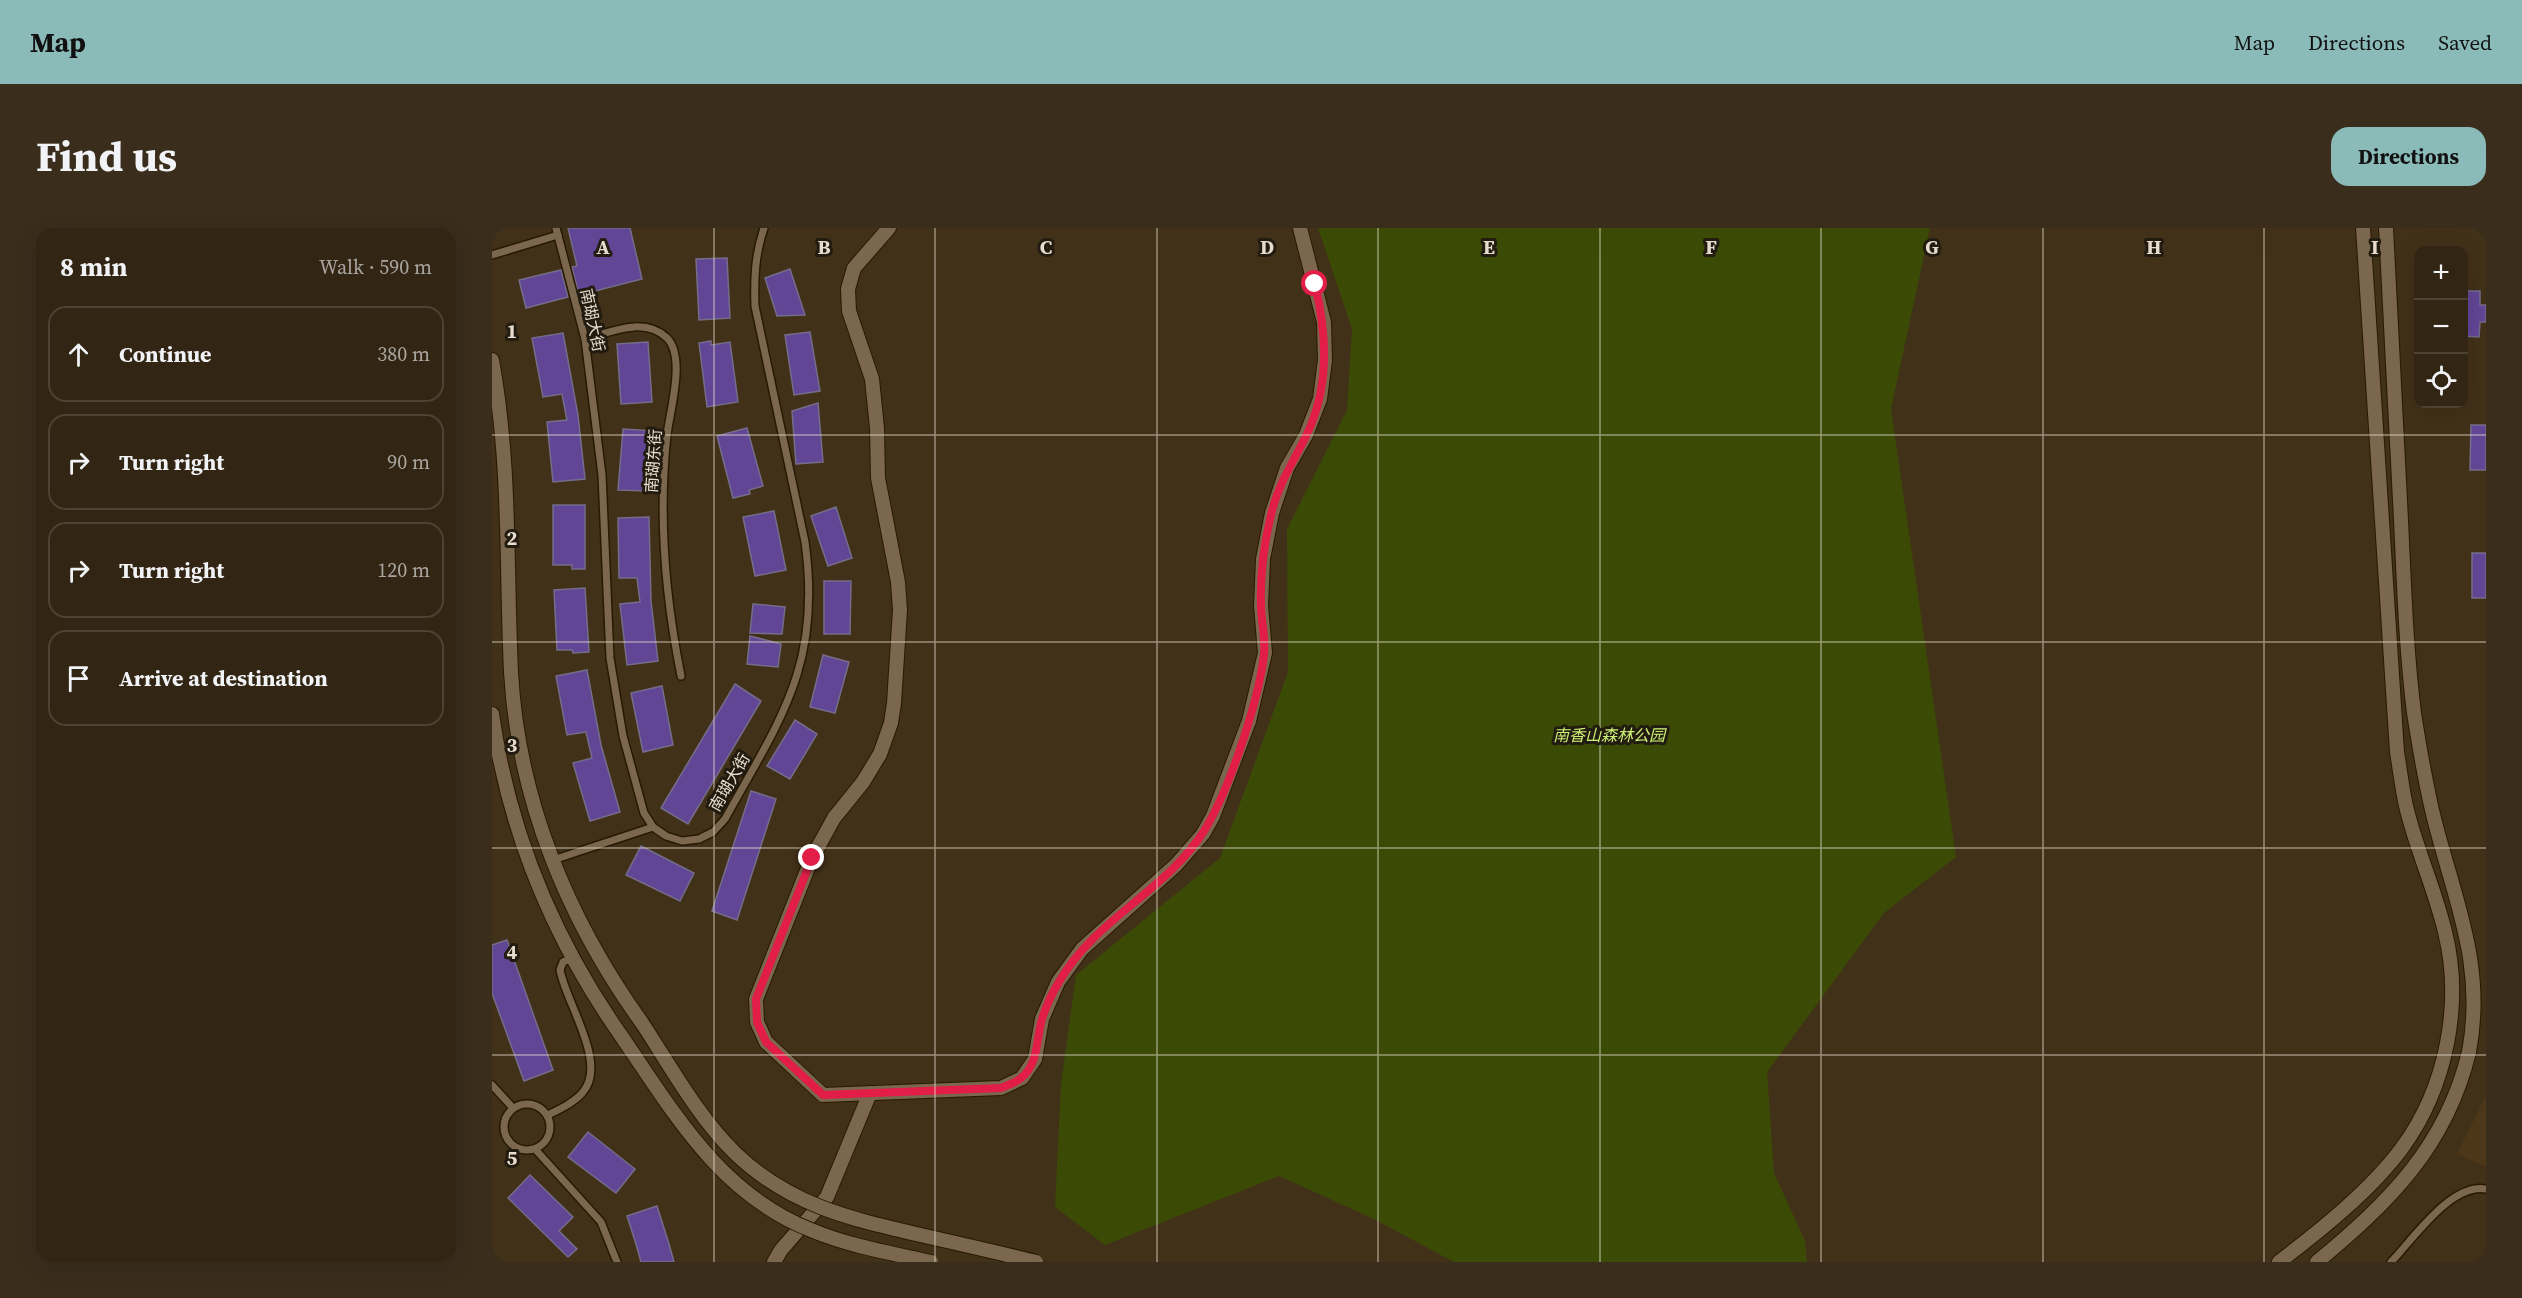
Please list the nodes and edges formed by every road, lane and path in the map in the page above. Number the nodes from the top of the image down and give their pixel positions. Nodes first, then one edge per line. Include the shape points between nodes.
1 (764, 228) edge
2 (889, 228) edge
3 (1300, 228) edge
4 (2363, 228) edge
5 (2386, 228) edge
6 (557, 232) edge
7 (492, 255) edge
8 (585, 339) junction
9 (492, 360) edge
10 (681, 676) dead end
11 (492, 714) edge
12 (653, 827) junction
13 (552, 861) junction
14 (572, 958) junction
15 (492, 1085) edge
16 (870, 1093) junction
17 (513, 1108) junction
18 (548, 1115) junction
19 (535, 1149) junction
20 (2486, 1189) edge
21 (617, 1262) edge
22 (774, 1262) edge
23 (931, 1262) edge
24 (1036, 1262) edge
25 (2279, 1262) edge
26 (2317, 1262) edge
27 (2391, 1262) edge

1 - 12 lane, 南瑚大街 via 754,277 756,306 805,542 810,617 804,654 794,690 778,724 714,832 691,840 666,836
2 - 16 street via 854,268 848,289 849,311 872,379 878,478 898,582 900,610 893,713 872,769 834,818 812,858 756,999 757,1022 766,1042 823,1095
3 - 16 street via 1324,322 1320,399 1287,468 1272,513 1260,606 1265,653 1249,721 1213,816 1176,865 1082,949 1058,982 1042,1019 1035,1059 1022,1078 1001,1088
4 - 25 street via 2397,752 2406,805 2445,932 2452,1008 2437,1081 2402,1147 2378,1176
5 - 26 street via 2414,712 2433,811 2469,928 2475,968 2475,1009 2470,1050 2443,1126 2395,1192
6 - 7 lane
6 - 8 lane, 南瑚大街
8 - 10 lane, 南瑚东街 via 633,326 652,328 668,338 677,356 666,450 663,525 668,601
8 - 12 lane, 南瑚大街 via 602,475 610,658 623,736 644,813
9 - 13 street via 507,485 514,706 526,774
11 - 14 street via 503,779 523,848 549,915
12 - 13 lane
13 - 24 street, bridge via 586,936 712,1127 743,1160 789,1194 819,1209
14 - 18 lane via 563,962 560,970 592,1070 584,1092
14 - 23 street, bridge via 693,1141 746,1194 811,1230
15 - 17 lane
16 - 22 street via 827,1197
17 - 18 lane via 532,1103
17 - 19 lane via 505,1118 504,1132 510,1143 522,1150
18 - 19 lane via 549,1136
19 - 21 lane via 601,1222
20 - 27 lane via 2463,1191 2449,1200

